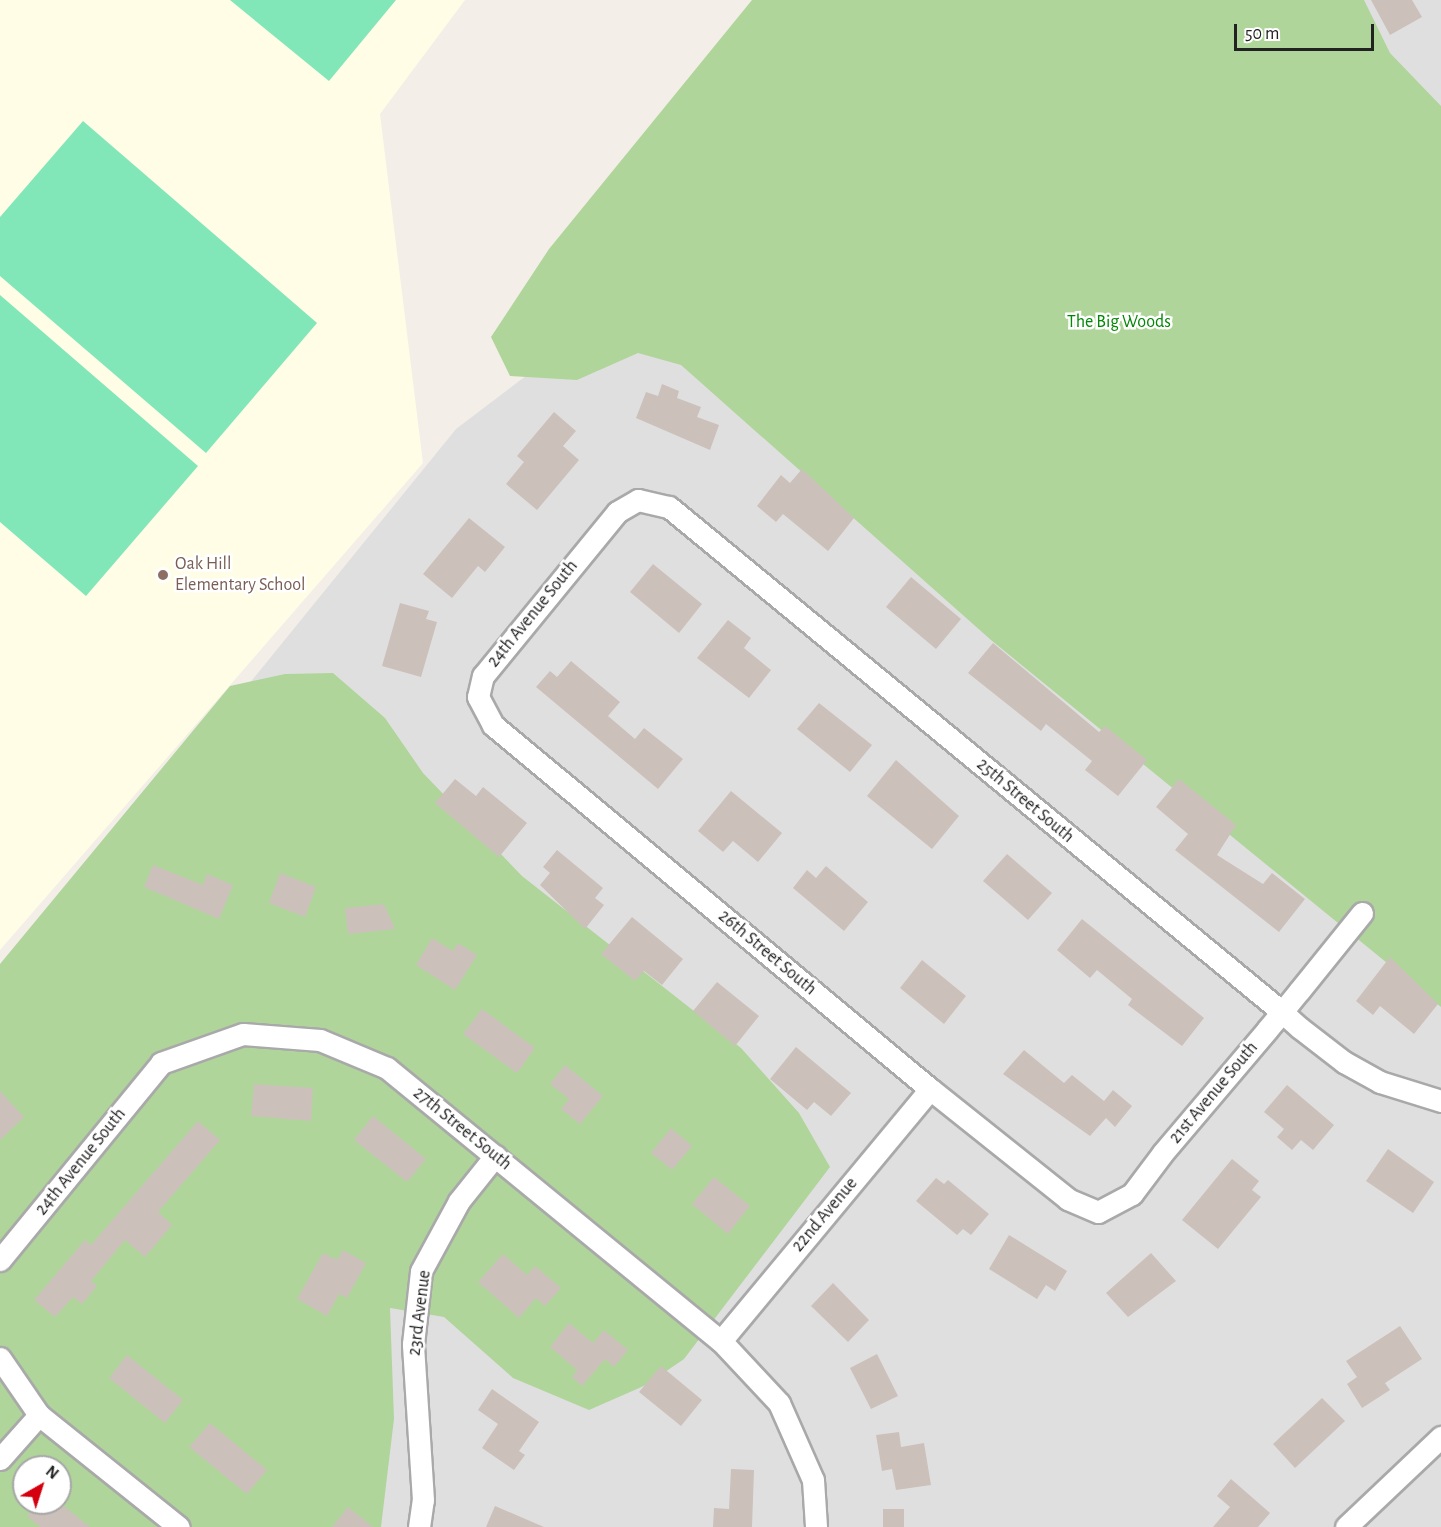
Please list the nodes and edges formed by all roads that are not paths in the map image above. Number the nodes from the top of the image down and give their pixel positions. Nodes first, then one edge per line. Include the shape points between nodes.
1 (617, 512) joint
2 (493, 725) joint
3 (1362, 913) dead end
4 (1282, 1012) junction
5 (161, 1063) joint
6 (930, 1089) junction
7 (1441, 1101) edge
8 (495, 1156) junction
9 (1043, 1179) joint
10 (0, 1260) edge
11 (721, 1341) junction
12 (0, 1358) edge
13 (39, 1415) junction
14 (1441, 1437) edge
15 (0, 1459) edge
16 (179, 1527) edge
17 (419, 1527) edge
18 (816, 1527) edge
19 (1346, 1527) edge

1 - 2 street, 24th Avenue South via 483,676 478,697
1 - 4 street, 25th Street South via 638,500 669,507
2 - 6 street, 26th Street South
3 - 4 street, 21st Avenue South
4 - 7 street, 25th Street South via 1353,1067
4 - 9 street, 21st Avenue South via 1117,1207 1098,1212
5 - 8 street, 27th Street South via 243,1034 320,1040 387,1068
5 - 10 street, 24th Avenue South
6 - 9 street, 26th Street South
6 - 11 street, 22nd Avenue
8 - 11 street, 27th Street South
8 - 17 street, 23rd Avenue via 459,1201 421,1271 413,1344 423,1500
11 - 18 street via 779,1403 813,1480
12 - 13 street
13 - 15 street
13 - 16 street
14 - 19 street

